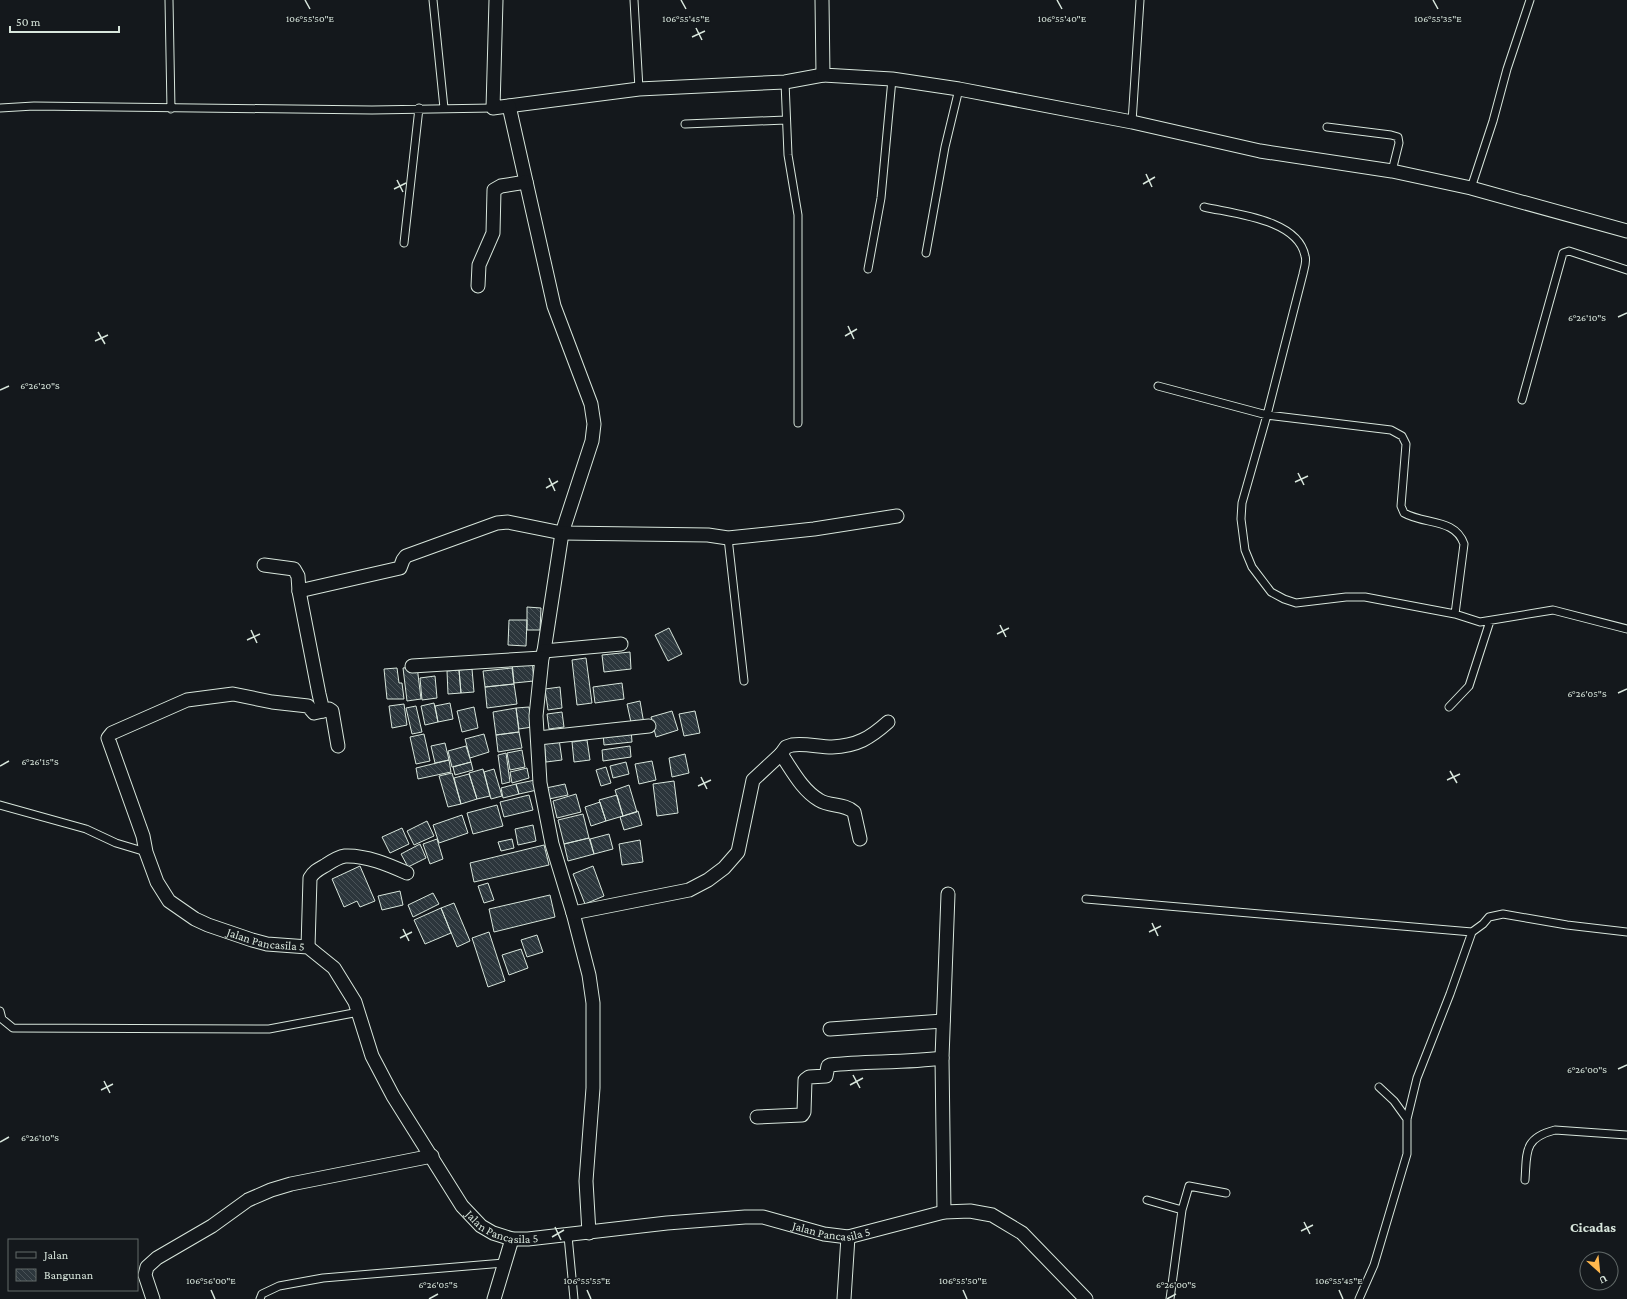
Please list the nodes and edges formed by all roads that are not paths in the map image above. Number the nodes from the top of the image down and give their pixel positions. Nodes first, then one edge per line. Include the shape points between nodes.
1 (169, 0) edge
2 (433, 0) edge
3 (496, 0) edge
4 (634, 0) edge
5 (822, 0) edge
6 (1140, 0) edge
7 (1530, 0) edge
8 (823, 76) junction
9 (892, 79) junction
10 (785, 82) junction
11 (640, 89) junction
12 (959, 89) junction
13 (509, 106) junction
14 (0, 108) edge
15 (419, 108) junction
16 (444, 108) junction
17 (493, 108) junction
18 (171, 109) junction
19 (786, 120) junction
20 (1132, 122) junction
21 (685, 124) dead end
22 (1327, 127) dead end
23 (1392, 170) junction
24 (526, 182) junction
25 (1471, 188) junction
26 (1204, 208) dead end
27 (1627, 231) edge
28 (404, 243) dead end
29 (926, 253) dead end
30 (868, 269) dead end
31 (1627, 270) edge
32 (478, 286) dead end
33 (1158, 386) dead end
34 (1522, 400) dead end
35 (1267, 415) junction
36 (798, 423) dead end
37 (897, 516) dead end
38 (562, 533) junction
39 (728, 538) junction
40 (264, 565) dead end
41 (299, 591) junction
42 (1455, 614) junction
43 (1490, 621) junction
44 (1627, 628) edge
45 (621, 644) dead end
46 (543, 654) junction
47 (412, 666) dead end
48 (744, 681) dead end
49 (1449, 707) dead end
50 (323, 711) junction
51 (888, 722) dead end
52 (649, 726) dead end
53 (538, 738) junction
54 (338, 746) dead end
55 (781, 754) junction
56 (0, 805) edge
57 (860, 839) dead end
58 (146, 852) junction
59 (407, 873) dead end
60 (948, 894) dead end
61 (1086, 899) dead end
62 (573, 912) junction
63 (1472, 932) junction
64 (1627, 932) edge
65 (308, 947) junction
66 (0, 1011) edge
67 (359, 1012) junction
68 (943, 1021) junction
69 (830, 1029) dead end
70 (942, 1058) junction
71 (1379, 1087) dead end
72 (757, 1117) dead end
73 (1408, 1119) junction
74 (1627, 1135) edge
75 (432, 1156) junction
76 (1525, 1180) dead end
77 (1226, 1193) dead end
78 (1147, 1200) dead end
79 (1182, 1210) junction
80 (944, 1212) junction
81 (589, 1233) junction
82 (568, 1236) junction
83 (848, 1237) junction
84 (512, 1240) junction
85 (504, 1263) junction
86 (153, 1299) edge
87 (260, 1299) edge
88 (494, 1299) edge
89 (574, 1299) edge
90 (844, 1299) edge
91 (1086, 1299) edge
92 (1170, 1299) edge
93 (1359, 1299) edge

1 - 18 lane
2 - 16 lane
3 - 17 street
4 - 11 lane
5 - 8 street
6 - 20 lane
7 - 25 lane via 1506,69 1493,121
8 - 9 street
8 - 10 street
9 - 12 street
9 - 30 lane via 881,198
10 - 11 street
10 - 19 lane
11 - 13 street
12 - 20 street
12 - 29 lane via 945,147
13 - 17 street
13 - 24 street
14 - 18 lane via 34,106
15 - 16 lane
15 - 18 lane
15 - 28 lane
16 - 17 lane
19 - 21 lane
19 - 36 lane via 788,155 799,222
20 - 23 street via 1260,152
22 - 23 lane via 1398,137 1399,143
23 - 25 street
24 - 32 street via 494,190 493,233 479,265
24 - 38 street via 554,306 591,404 594,424 592,441
25 - 27 street
26 - 35 lane via 1272,222 1290,233 1301,244 1306,257
31 - 34 lane via 1569,251 1563,253
33 - 35 lane
35 - 42 lane via 1391,430 1405,439 1402,506 1404,513 1453,528 1461,535 1464,544
35 - 42 lane via 1242,503 1241,519 1245,550 1252,567 1271,592 1296,603 1366,597
37 - 39 street via 814,529
38 - 39 street via 708,535
38 - 41 street via 508,522 497,523 406,556 400,568
38 - 46 street
39 - 48 lane
40 - 41 street via 294,569 298,576
41 - 50 street
42 - 43 lane via 1480,622
43 - 44 lane via 1554,610
43 - 49 lane via 1469,686
45 - 46 street
46 - 47 street
46 - 53 street via 536,716
50 - 54 street via 332,711
50 - 58 street, Jalan Pancasila 5 via 314,713 308,706 233,694 188,700 112,733 108,738 143,836
51 - 55 street via 871,737 855,744 833,747 792,745 786,747
52 - 53 street
53 - 62 street via 540,783 552,844
55 - 57 street via 806,790 820,801 845,806 854,812
55 - 62 street via 753,780 738,852 724,868 689,890
56 - 58 lane via 86,829 116,843
58 - 65 street, Jalan Pancasila 5 via 169,901 195,919 208,926 267,944
59 - 65 street via 374,860 345,856 313,873 310,878
60 - 68 street
61 - 63 lane
62 - 81 street via 589,975 593,1003 593,1088 586,1181
63 - 64 lane via 1489,917 1503,914 1567,926
63 - 73 lane via 1416,1078
65 - 67 street, Jalan Pancasila 5 via 334,968
66 - 67 lane via 2,1019 13,1028 86,1029 269,1029
67 - 75 street, Jalan Pancasila 5 via 372,1056
68 - 69 street
68 - 70 street
70 - 72 street via 917,1061 860,1061 830,1065 826,1076 805,1080 802,1115
70 - 80 street
71 - 73 lane
73 - 93 lane via 1406,1154 1374,1265
74 - 76 lane via 1555,1130 1544,1133 1534,1138 1527,1151
75 - 84 street, Jalan Pancasila 5 via 462,1206 493,1233
75 - 86 street via 291,1184 248,1200 147,1267 145,1275
77 - 79 lane via 1191,1185 1187,1188
78 - 79 lane
79 - 92 lane
80 - 83 street, Jalan Pancasila 5
80 - 91 street, Jalan Pancasila 5 via 970,1211 992,1214 1022,1233
81 - 82 street, Jalan Pancasila 5
81 - 83 street, Jalan Pancasila 5 via 745,1216
82 - 84 street, Jalan Pancasila 5
82 - 89 lane
83 - 90 street
84 - 85 street
85 - 87 lane via 323,1278 279,1286 262,1294
85 - 88 street

